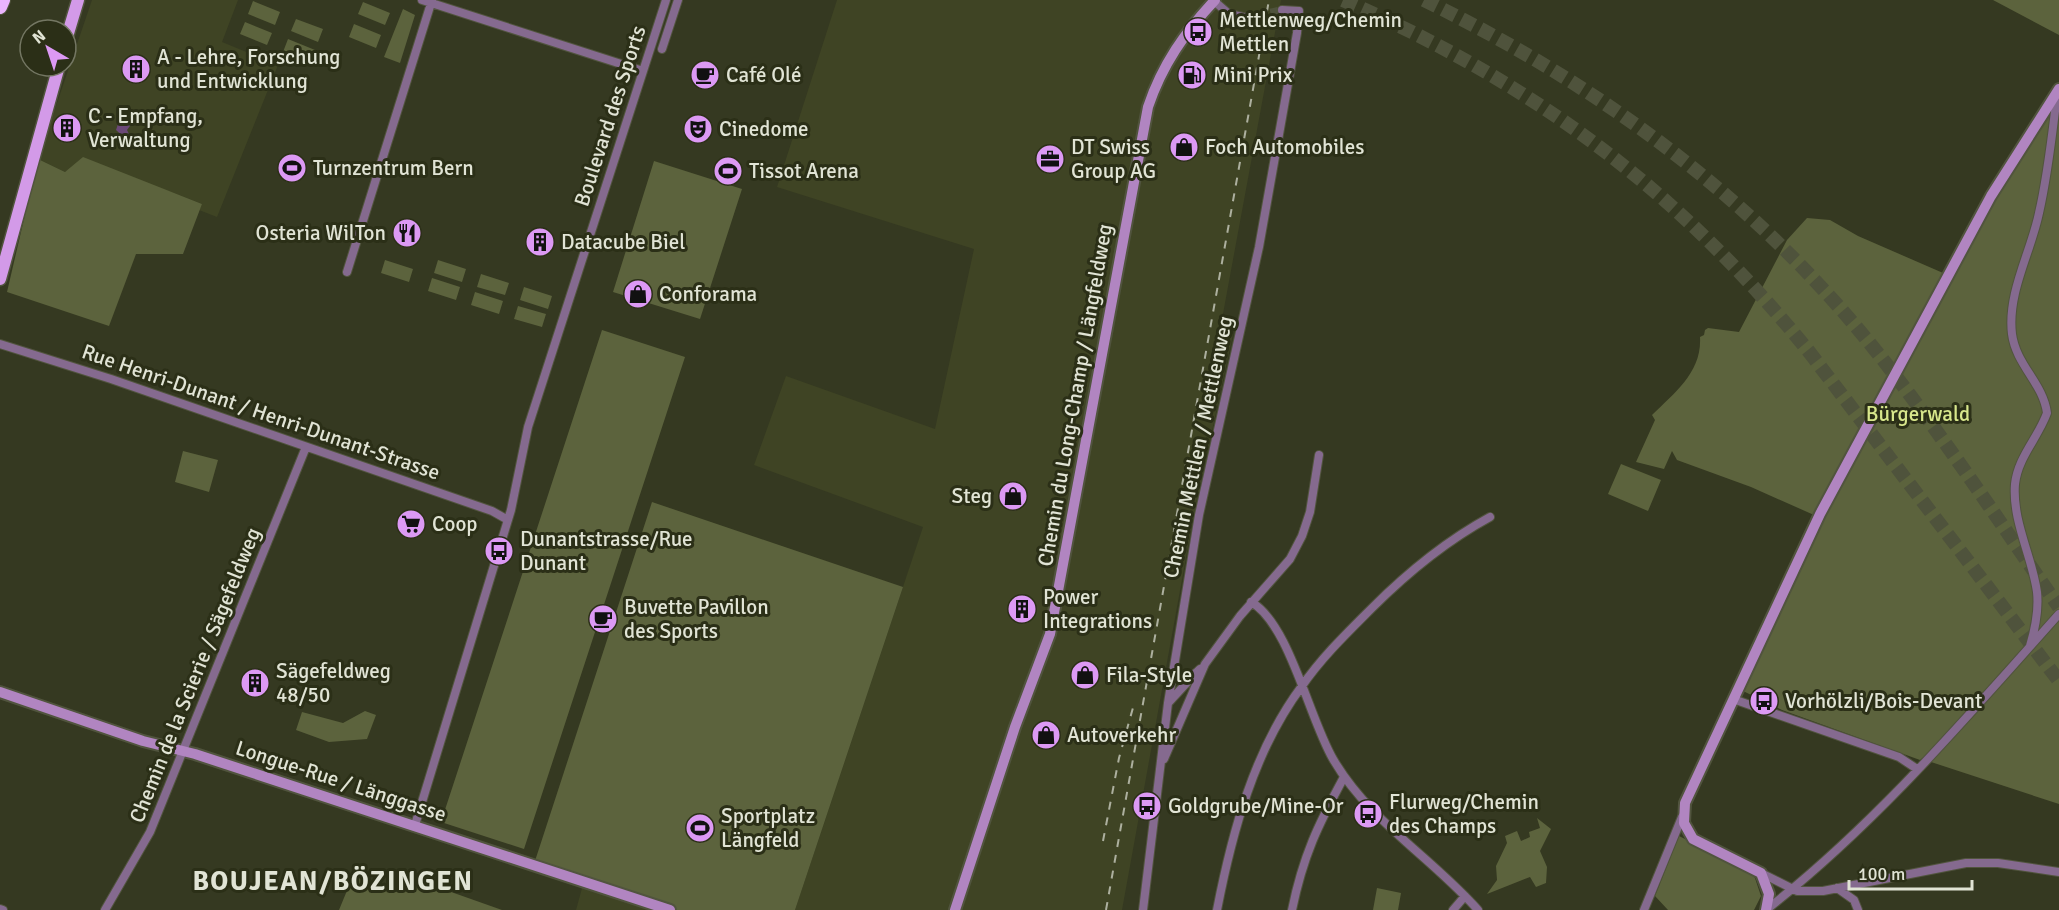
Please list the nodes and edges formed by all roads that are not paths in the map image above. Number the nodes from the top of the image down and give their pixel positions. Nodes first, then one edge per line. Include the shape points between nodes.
1 (3, 0) edge
2 (78, 0) edge
3 (422, 0) edge
4 (666, 0) edge
5 (678, 0) edge
6 (1214, 1) edge
7 (432, 2) edge
8 (0, 6) edge
9 (1282, 10) dead end
10 (73, 18) edge
11 (1247, 18) tunnel mouth
12 (662, 49) dead end
13 (643, 71) junction
14 (56, 78) edge
15 (2058, 91) edge
16 (347, 272) dead end
17 (0, 279) edge
18 (0, 344) edge
19 (306, 447) junction
20 (1319, 455) dead end
21 (1490, 517) dead end
22 (508, 520) junction
23 (1251, 602) junction
24 (2059, 614) edge
25 (2030, 646) junction
26 (1205, 664) junction
27 (1173, 672) junction
28 (1194, 675) junction
29 (1301, 687) junction
30 (0, 692) edge
31 (1733, 699) junction
32 (1168, 703) junction
33 (182, 750) junction
34 (1160, 768) junction
35 (1917, 769) junction
36 (1344, 777) junction
37 (1683, 813) junction
38 (415, 825) junction
39 (2059, 872) edge
40 (1761, 873) junction
41 (1837, 888) junction
42 (1793, 889) junction
43 (1465, 896) junction
44 (105, 910) edge
45 (670, 910) edge
46 (955, 910) edge
47 (1143, 910) edge
48 (1217, 910) edge
49 (1292, 910) edge
50 (1453, 910) edge
51 (1478, 910) edge
52 (1644, 910) edge
53 (1766, 910) edge
54 (1858, 910) edge

1 - 8 highway
2 - 10 main road
3 - 7 street
4 - 13 street, Boulevard des Sports
5 - 12 street
6 - 11 street via 1229,14
6 - 46 street, Chemin du Long-Champ / Längfeldweg via 1172,53 1148,107 1050,634
7 - 13 street
7 - 16 street
9 - 27 street, Chemin Mettlen / Mettlenweg via 1299,11 1297,33 1259,248 1199,515
13 - 22 street, Boulevard des Sports via 528,427
14 - 17 main road
15 - 25 street via 2039,214 2022,267 2013,317 2015,347 2020,361 2041,389 2047,413 2025,453 2015,482 2017,515 2038,602
15 - 31 street via 1991,196 1820,514
18 - 19 street, Rue Henri-Dunant / Henri-Dunant-Strasse
19 - 22 street, Rue Henri-Dunant / Henri-Dunant-Strasse via 492,511
19 - 33 street, Chemin de la Scierie / Sägefeldweg
20 - 23 street via 1302,536 1290,559
21 - 29 street via 1426,559 1335,644
22 - 38 street, Boulevard des Sports
23 - 26 street
23 - 29 street via 1262,608 1281,634
24 - 25 street
25 - 35 street
26 - 28 street
26 - 34 street
27 - 28 street via 1185,677
27 - 32 street, Chemin Mettlen / Mettlenweg
28 - 32 street
29 - 36 street via 1325,746
29 - 48 street via 1253,778
30 - 33 street, Longue-Rue / Länggasse via 143,741
31 - 35 street via 1899,757
31 - 37 street
32 - 34 street, Chemin Mettlen / Mettlenweg
33 - 38 street, Longue-Rue / Länggasse
33 - 44 street, Chemin de la Scierie / Sägefeldweg via 146,839
34 - 47 street, Chemin Mettlen / Mettlenweg
35 - 42 street
36 - 43 street via 1382,822
36 - 49 street via 1305,856
37 - 40 street via 1685,828 1693,839
37 - 52 street
38 - 45 street, Longue-Rue / Länggasse
39 - 41 street via 1998,863 1966,863
40 - 42 street
40 - 53 street via 1769,894
41 - 42 street via 1803,892
41 - 54 street via 1854,900
42 - 53 street
43 - 50 street
43 - 51 street

